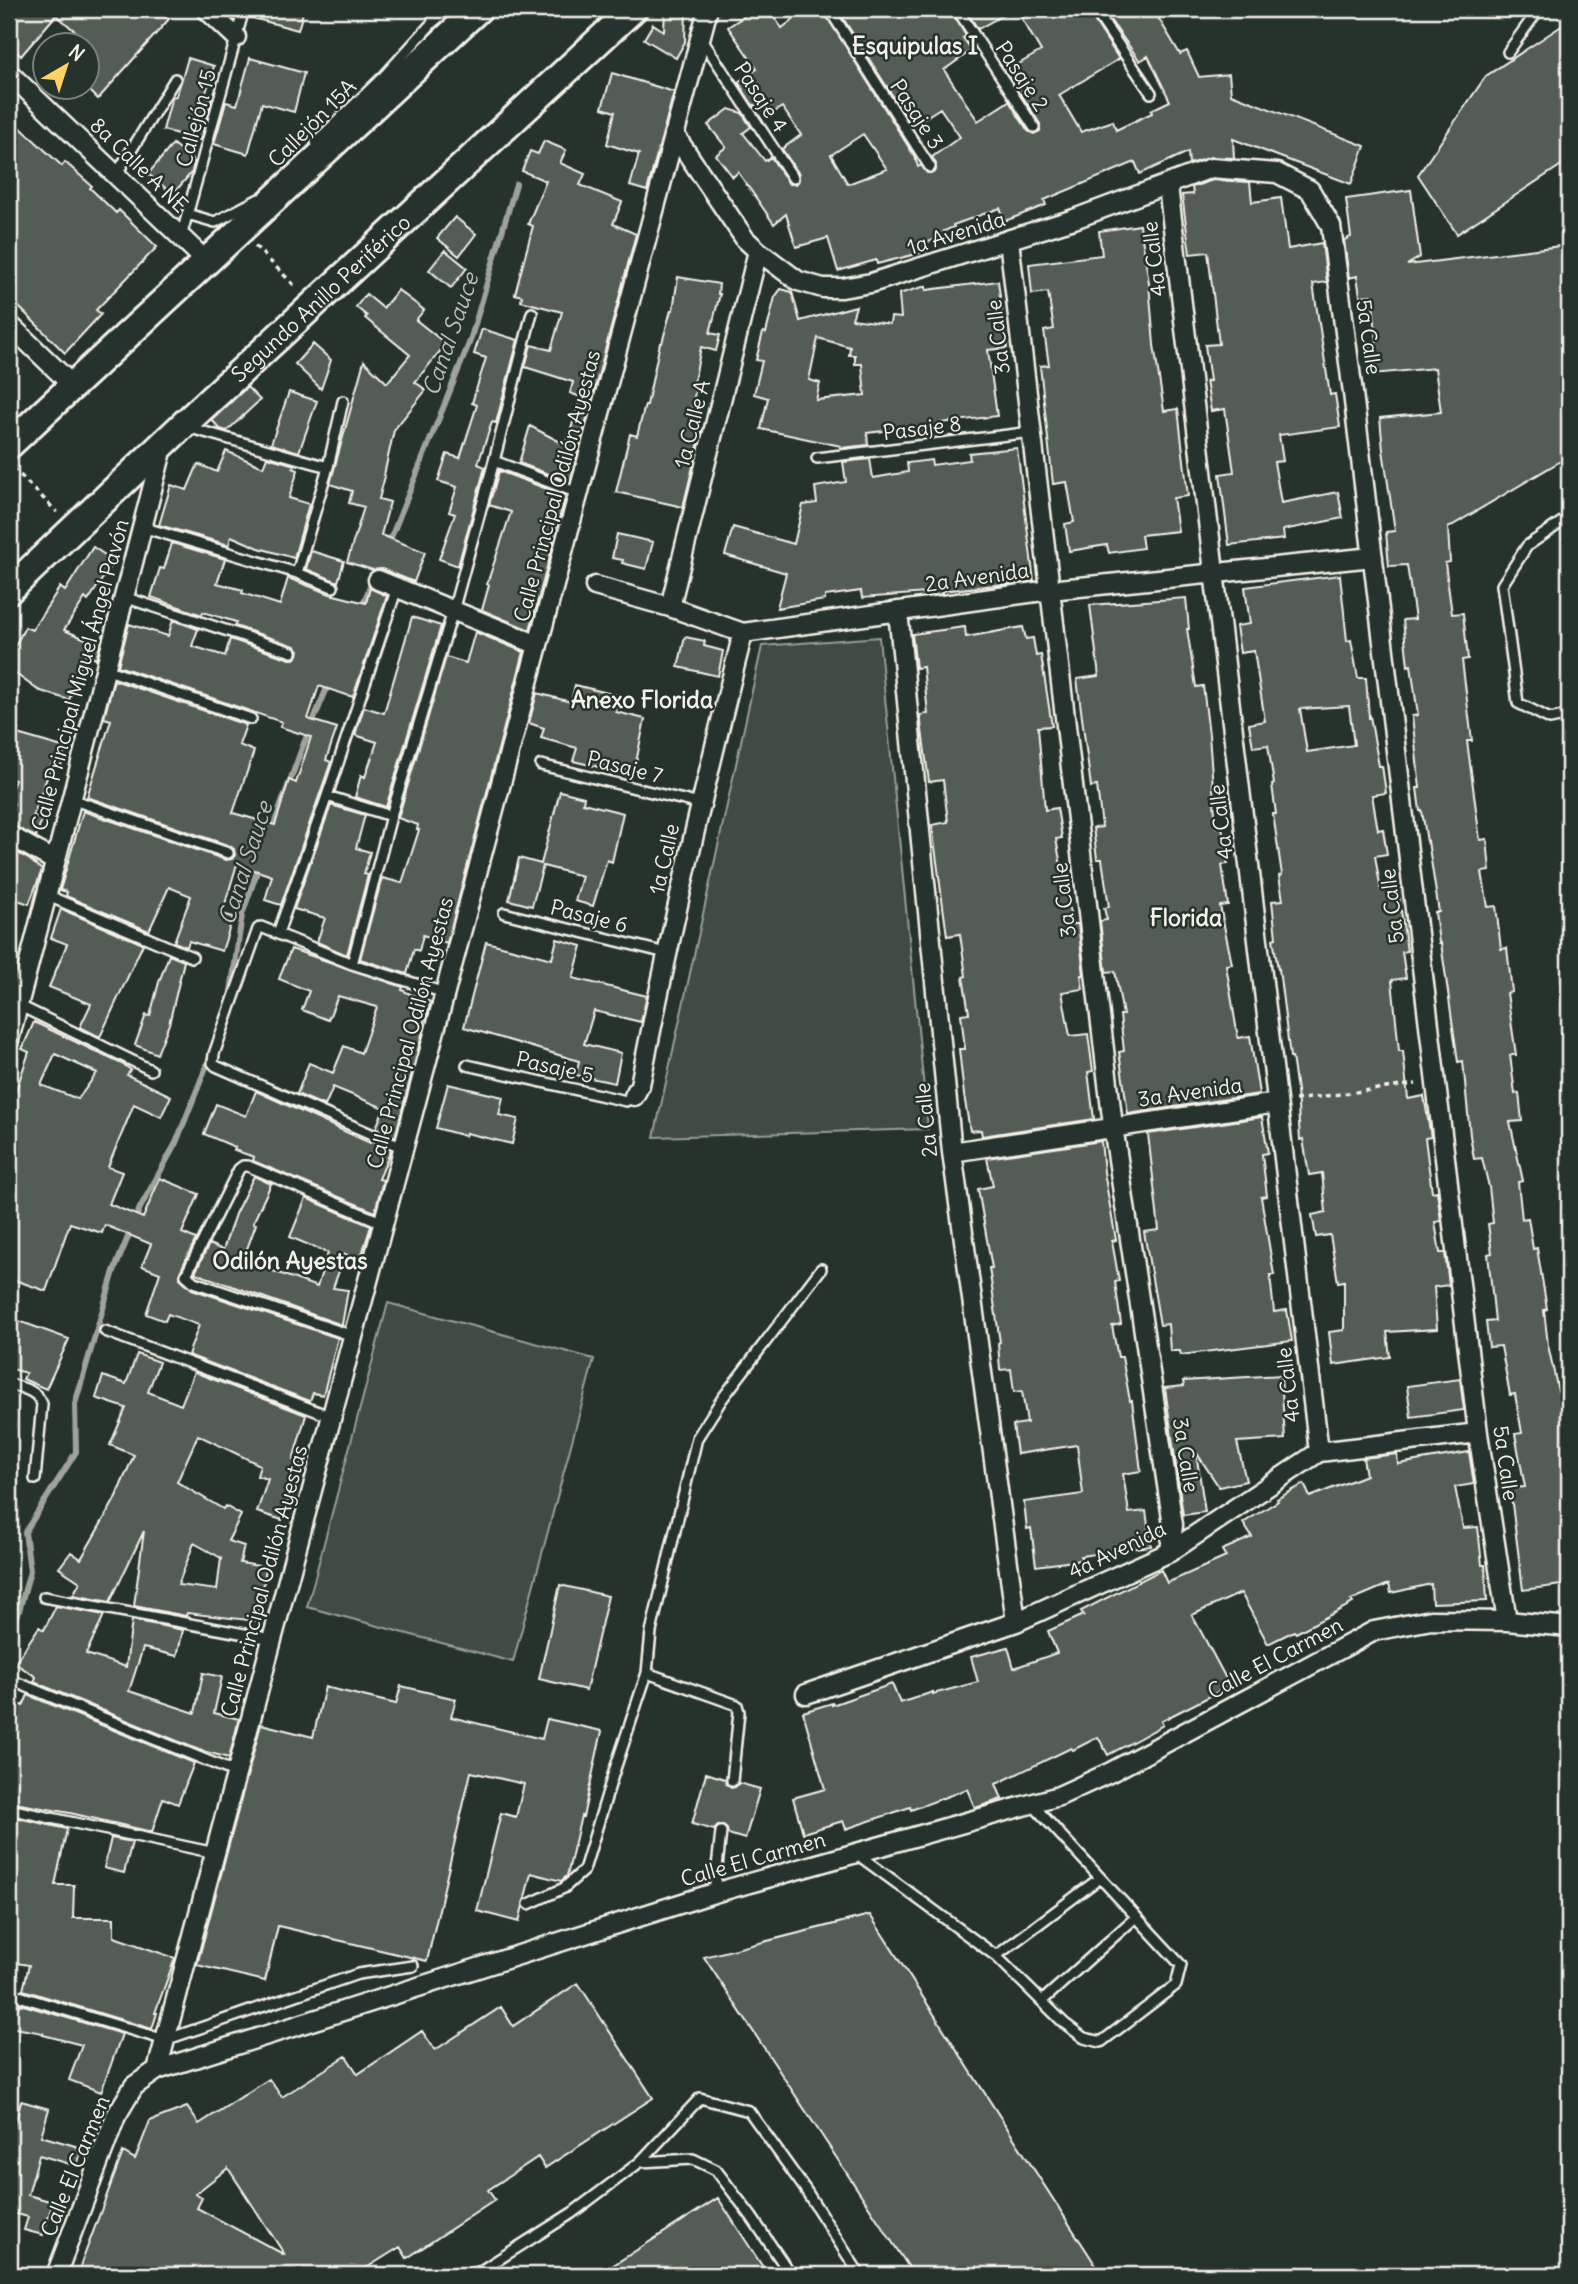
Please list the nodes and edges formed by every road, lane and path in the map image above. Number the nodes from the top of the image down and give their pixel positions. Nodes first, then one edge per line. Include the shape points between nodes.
1 (206, 9) edge
2 (244, 9) edge
3 (432, 9) edge
4 (449, 9) edge
5 (478, 9) edge
6 (633, 9) edge
7 (708, 9) edge
8 (829, 9) edge
9 (957, 9) edge
10 (1094, 9) edge
11 (1539, 9) edge
12 (433, 23) junction
13 (700, 36) junction
14 (236, 37) junction
15 (1508, 52) dead end
16 (9, 73) edge
17 (175, 79) dead end
18 (1151, 93) dead end
19 (1034, 127) dead end
20 (674, 134) junction
21 (309, 149) dead end
22 (292, 167) dead end
23 (930, 167) dead end
24 (116, 175) junction
25 (793, 178) dead end
26 (1168, 186) junction
27 (1310, 190) joint
28 (187, 214) junction
29 (240, 231) junction
30 (181, 237) junction
31 (1009, 240) junction
32 (758, 251) junction
33 (207, 262) junction
34 (313, 305) junction
35 (532, 313) dead end
36 (9, 324) edge
37 (72, 385) junction
38 (343, 401) dead end
39 (1032, 432) junction
40 (173, 435) junction
41 (9, 444) edge
42 (817, 458) dead end
43 (494, 461) junction
44 (9, 464) edge
45 (328, 467) junction
46 (578, 493) junction
47 (1569, 517) edge
48 (142, 527) junction
49 (74, 528) junction
50 (1373, 557) junction
51 (297, 573) junction
52 (1214, 574) junction
53 (378, 580) dead end
54 (595, 586) dead end
55 (333, 587) dead end
56 (397, 588) junction
57 (9, 590) edge
58 (1050, 590) junction
59 (124, 597) junction
60 (670, 607) junction
61 (453, 611) junction
62 (898, 611) junction
63 (743, 633) junction
64 (538, 645) junction
65 (292, 652) dead end
66 (105, 669) junction
67 (1569, 715) edge
68 (251, 719) dead end
69 (541, 765) dead end
70 (327, 796) junction
71 (71, 799) junction
72 (700, 804) junction
73 (391, 816) junction
74 (9, 835) edge
75 (228, 853) dead end
76 (55, 861) junction
77 (46, 895) junction
78 (504, 913) dead end
79 (278, 933) junction
80 (666, 953) junction
81 (192, 957) dead end
82 (352, 964) junction
83 (445, 993) junction
84 (18, 1005) junction
85 (9, 1040) edge
86 (467, 1065) dead end
87 (151, 1070) dead end
88 (1436, 1081) junction
89 (635, 1096) joint
90 (1277, 1103) junction
91 (1113, 1126) junction
92 (403, 1148) junction
93 (952, 1152) junction
94 (383, 1223) junction
95 (821, 1269) dead end
96 (105, 1331) dead end
97 (353, 1336) junction
98 (9, 1384) edge
99 (332, 1417) junction
100 (1478, 1433) junction
101 (1319, 1452) junction
102 (35, 1479) dead end
103 (1170, 1552) junction
104 (44, 1597) dead end
105 (1507, 1621) junction
106 (1016, 1622) junction
107 (1569, 1627) edge
108 (272, 1639) junction
109 (647, 1673) junction
110 (13, 1681) dead end
111 (806, 1694) dead end
112 (237, 1773) junction
113 (732, 1781) dead end
114 (1032, 1804) junction
115 (9, 1809) edge
116 (722, 1832) dead end
117 (215, 1853) junction
118 (856, 1853) junction
119 (1100, 1878) junction
120 (714, 1893) junction
121 (529, 1904) dead end
122 (1136, 1917) junction
123 (996, 1956) junction
124 (413, 1966) dead end
125 (9, 1993) edge
126 (1042, 2001) junction
127 (165, 2040) junction
128 (157, 2070) junction
129 (640, 2162) junction
130 (56, 2275) edge
131 (474, 2275) edge
132 (791, 2275) edge
133 (860, 2275) edge

1 - 14 street
2 - 14 lane, Callejón 15
3 - 12 lane
4 - 12 lane, Callejón 15A
5 - 29 main road
6 - 34 main road, Segundo Anillo Periférico
7 - 13 street, Calle Principal Odilón Ayestas
8 - 23 lane, Pasaje 3
9 - 19 lane, Pasaje 2
10 - 18 lane
11 - 15 lane
12 - 21 lane, Callejón 15A
13 - 20 street, Calle Principal Odilón Ayestas
13 - 25 lane, Pasaje 4
14 - 28 lane, Callejón 15
16 - 24 street, 8a Calle A NE
17 - 24 lane
20 - 32 street, 1a Avenida via 745,239
20 - 46 street, Calle Principal Odilón Ayestas
22 - 28 lane, Callejón 15A via 267,195 215,222
24 - 30 street, 8a Calle A NE
26 - 27 street, 1a Avenida via 1211,168 1277,173
26 - 31 street, 1a Avenida
26 - 52 street, 4a Calle
27 - 50 street, 5a Calle via 1331,226
28 - 30 lane, Callejón 15
29 - 33 main road
29 - 34 path
30 - 33 street, 8a Calle A NE
31 - 32 street, 1a Avenida via 842,288 797,281
31 - 39 street, 3a Calle
32 - 60 street, 1a Calle A
33 - 37 main road
34 - 40 main road, Segundo Anillo Periférico
35 - 43 lane
36 - 37 street
37 - 41 main road
38 - 45 lane
39 - 42 lane, Pasaje 8
39 - 58 street, 3a Calle
40 - 45 lane
40 - 48 street, Calle Principal Miguel Ángel Pavón
40 - 49 main road, Segundo Anillo Periférico
43 - 46 lane
43 - 61 lane
44 - 49 path
45 - 51 lane
46 - 64 street, Calle Principal Odilón Ayestas
47 - 67 lane via 1527,546 1502,585 1518,703 1550,719
48 - 51 lane
48 - 59 street, Calle Principal Miguel Ángel Pavón
49 - 57 main road, Segundo Anillo Periférico
50 - 52 street, 2a Avenida
50 - 88 street, 5a Calle
51 - 55 lane
52 - 58 street, 2a Avenida
52 - 90 street, 4a Calle
53 - 56 street
54 - 60 street, 2a Avenida
56 - 61 street
56 - 70 lane
58 - 62 street, 2a Avenida
58 - 91 street, 3a Calle
59 - 65 lane
59 - 66 street, Calle Principal Miguel Ángel Pavón
60 - 63 street, 2a Avenida
61 - 64 street
61 - 73 lane
62 - 63 street, 2a Avenida
62 - 93 street, 2a Calle
63 - 72 street, 1a Calle
64 - 83 street, Calle Principal Odilón Ayestas
66 - 68 lane
66 - 71 street, Calle Principal Miguel Ángel Pavón
69 - 72 lane, Pasaje 7
70 - 73 lane
70 - 79 lane
71 - 75 lane
71 - 76 street, Calle Principal Miguel Ángel Pavón
72 - 80 street, 1a Calle
73 - 82 lane
74 - 76 street
76 - 77 street, Calle Principal Miguel Ángel Pavón
77 - 81 lane
77 - 84 street, Calle Principal Miguel Ángel Pavón
78 - 80 lane, Pasaje 6
79 - 82 lane
79 - 92 lane via 264,926 258,929 213,1063
80 - 89 street, 1a Calle
82 - 83 lane
83 - 92 street, Calle Principal Odilón Ayestas
84 - 85 street, Calle Principal Miguel Ángel Pavón
84 - 87 lane
86 - 89 lane, Pasaje 5 via 626,1101
88 - 90 path
88 - 100 street, 5a Calle
90 - 91 street, 3a Avenida
90 - 101 street, 4a Calle
91 - 93 street, 3a Avenida
91 - 103 street, 3a Calle via 1173,1525
92 - 94 street, Calle Principal Odilón Ayestas
93 - 106 street, 2a Calle
94 - 97 street, Calle Principal Odilón Ayestas
94 - 97 lane via 243,1166 186,1275 194,1282
95 - 109 lane via 697,1438 651,1632
96 - 99 lane
97 - 99 street, Calle Principal Odilón Ayestas
98 - 102 lane via 30,1391 42,1404
99 - 108 street, Calle Principal Odilón Ayestas
100 - 101 street, 4a Avenida
100 - 105 street, 5a Calle
101 - 103 street, 4a Avenida
103 - 106 street, 4a Avenida
104 - 108 lane
105 - 107 street, Calle El Carmen
105 - 114 street, Calle El Carmen via 1431,1620 1374,1630 1111,1772
106 - 111 street, 4a Avenida
108 - 112 street, Calle Principal Odilón Ayestas
109 - 113 lane via 737,1705
109 - 121 lane via 584,1870 564,1888
110 - 112 lane
112 - 117 street, Calle Principal Odilón Ayestas
114 - 118 street, Calle El Carmen
114 - 119 lane
115 - 117 lane
116 - 120 lane
117 - 127 street, Calle Principal Odilón Ayestas
118 - 120 street, Calle El Carmen
118 - 123 lane
119 - 122 lane
119 - 123 lane
120 - 128 street, Calle El Carmen
122 - 126 lane
122 - 126 lane via 1181,1965 1176,1985 1101,2042 1084,2038
123 - 126 lane
124 - 127 lane via 358,1975
125 - 127 lane
127 - 128 street, Calle Principal Odilón Ayestas
128 - 130 street, Calle El Carmen via 134,2085 116,2116
129 - 131 lane via 572,2213
129 - 132 lane via 693,2160 716,2170
129 - 133 lane via 700,2098 750,2112

